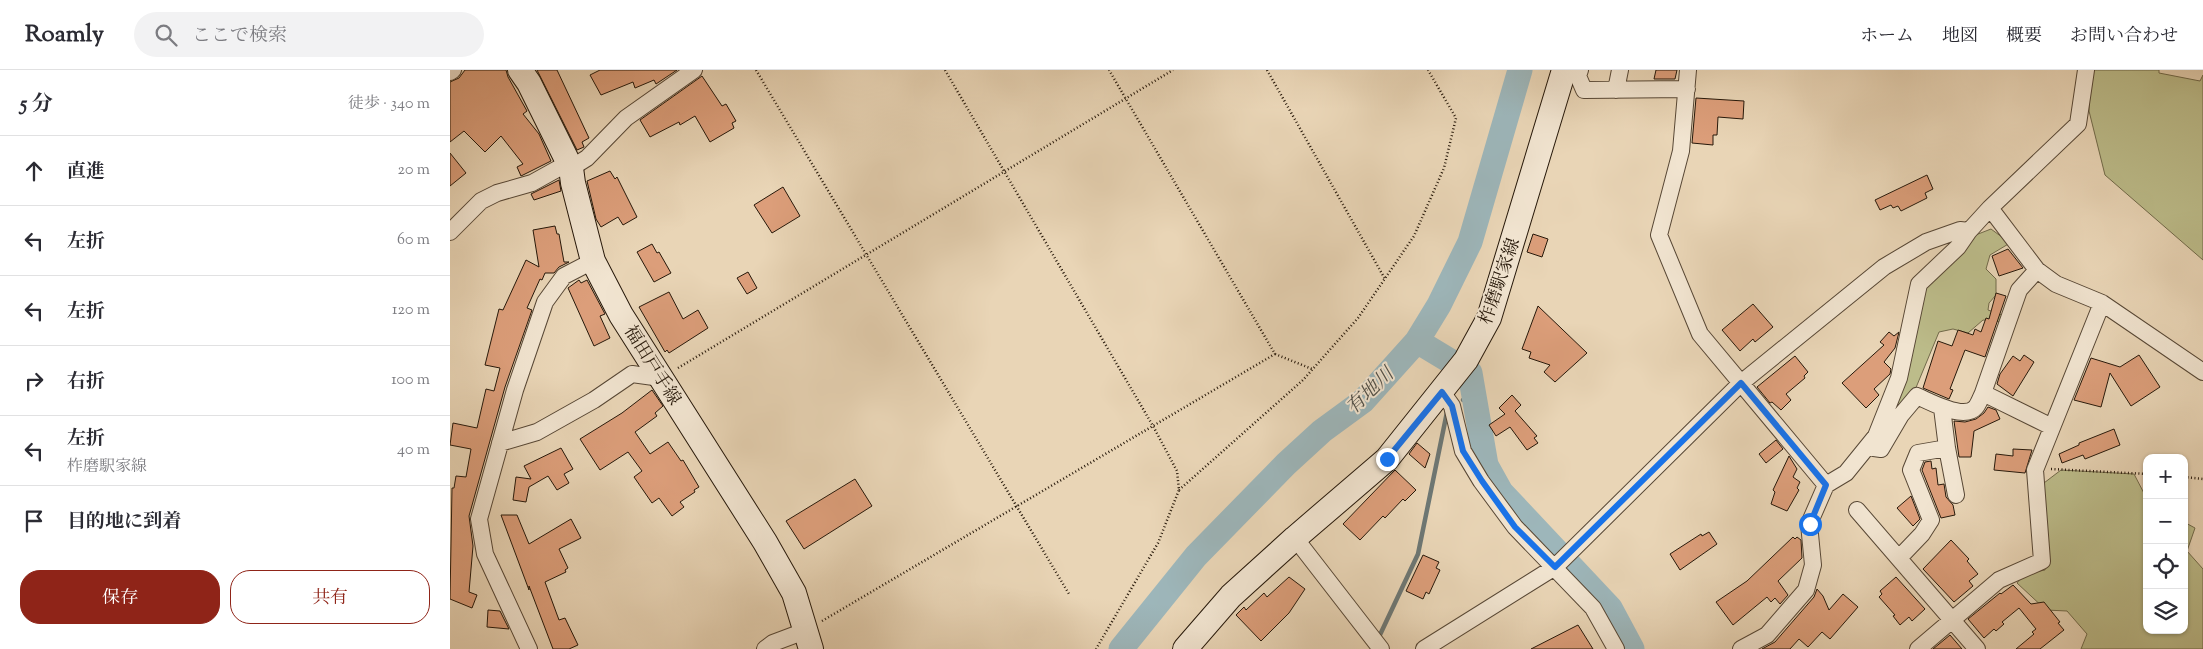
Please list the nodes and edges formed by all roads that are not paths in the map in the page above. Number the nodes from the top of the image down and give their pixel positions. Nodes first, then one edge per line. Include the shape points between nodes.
1 (520, 70) edge
2 (694, 70) edge
3 (1564, 70) edge
4 (1580, 70) edge
5 (1620, 70) edge
6 (1688, 70) edge
7 (2086, 70) edge
8 (1687, 89) junction
9 (1616, 90) junction
10 (571, 168) junction
11 (1990, 208) junction
12 (1969, 231) junction
13 (450, 232) edge
14 (593, 261) junction
15 (2037, 270) junction
16 (2102, 303) junction
17 (2199, 364) edge
18 (661, 378) junction
19 (1741, 383) junction
20 (1442, 392) junction
21 (1983, 393) junction
22 (1942, 408) junction
23 (2052, 427) junction
24 (500, 443) junction
25 (1869, 447) junction
26 (1947, 448) junction
27 (1826, 485) junction
28 (1956, 495) dead end
29 (1857, 510) dead end
30 (1295, 538) junction
31 (1899, 558) junction
32 (1555, 567) junction
33 (1952, 620) junction
34 (808, 640) edge
35 (529, 649) edge
36 (766, 649) edge
37 (1184, 649) edge
38 (1381, 649) edge
39 (1424, 649) edge
40 (1616, 649) edge
41 (1741, 649) edge
42 (1918, 649) edge
43 (1977, 649) edge

1 - 10 main road, 福田戸手線
2 - 10 street via 626,118 587,158
3 - 20 main road, 柞磨駅家線 via 1489,318
4 - 9 street via 1578,76 1584,90
5 - 9 street
6 - 8 street
7 - 11 street via 2078,124
8 - 9 street
8 - 19 street via 1681,151 1659,235 1700,334
10 - 13 street via 559,168 532,183 481,201
10 - 14 main road, 福田戸手線
11 - 12 street
11 - 15 street
12 - 19 street via 1960,230 1926,242 1884,267
12 - 25 street via 1958,247 1918,284 1899,378
14 - 18 main road, 福田戸手線
14 - 24 street via 564,276 545,302
15 - 16 street via 2056,284
15 - 21 street via 2019,290
16 - 17 street
16 - 23 street
18 - 24 street via 632,374 594,400 536,432
18 - 34 main road, 福田戸手線 via 794,593
19 - 27 street
19 - 32 street
20 - 30 main road, 柞磨駅家線 via 1387,459
20 - 32 street via 1452,406 1463,451 1482,481 1515,527
21 - 22 street via 1975,408 1963,413
21 - 23 street
22 - 25 street via 1917,396 1901,415 1881,449
22 - 26 street
23 - 33 street via 2035,470 2042,561 1999,580
24 - 35 street via 479,519 485,554
25 - 27 street via 1846,473
26 - 28 street
26 - 31 street via 1918,453 1911,470 1931,520
27 - 41 street via 1810,524 1813,566 1806,590 1767,635
29 - 31 street
30 - 37 main road, 柞磨駅家線 via 1231,596
30 - 38 street
31 - 33 street
32 - 39 street
32 - 40 street via 1592,608
33 - 42 street
33 - 43 street
34 - 36 street via 773,643

